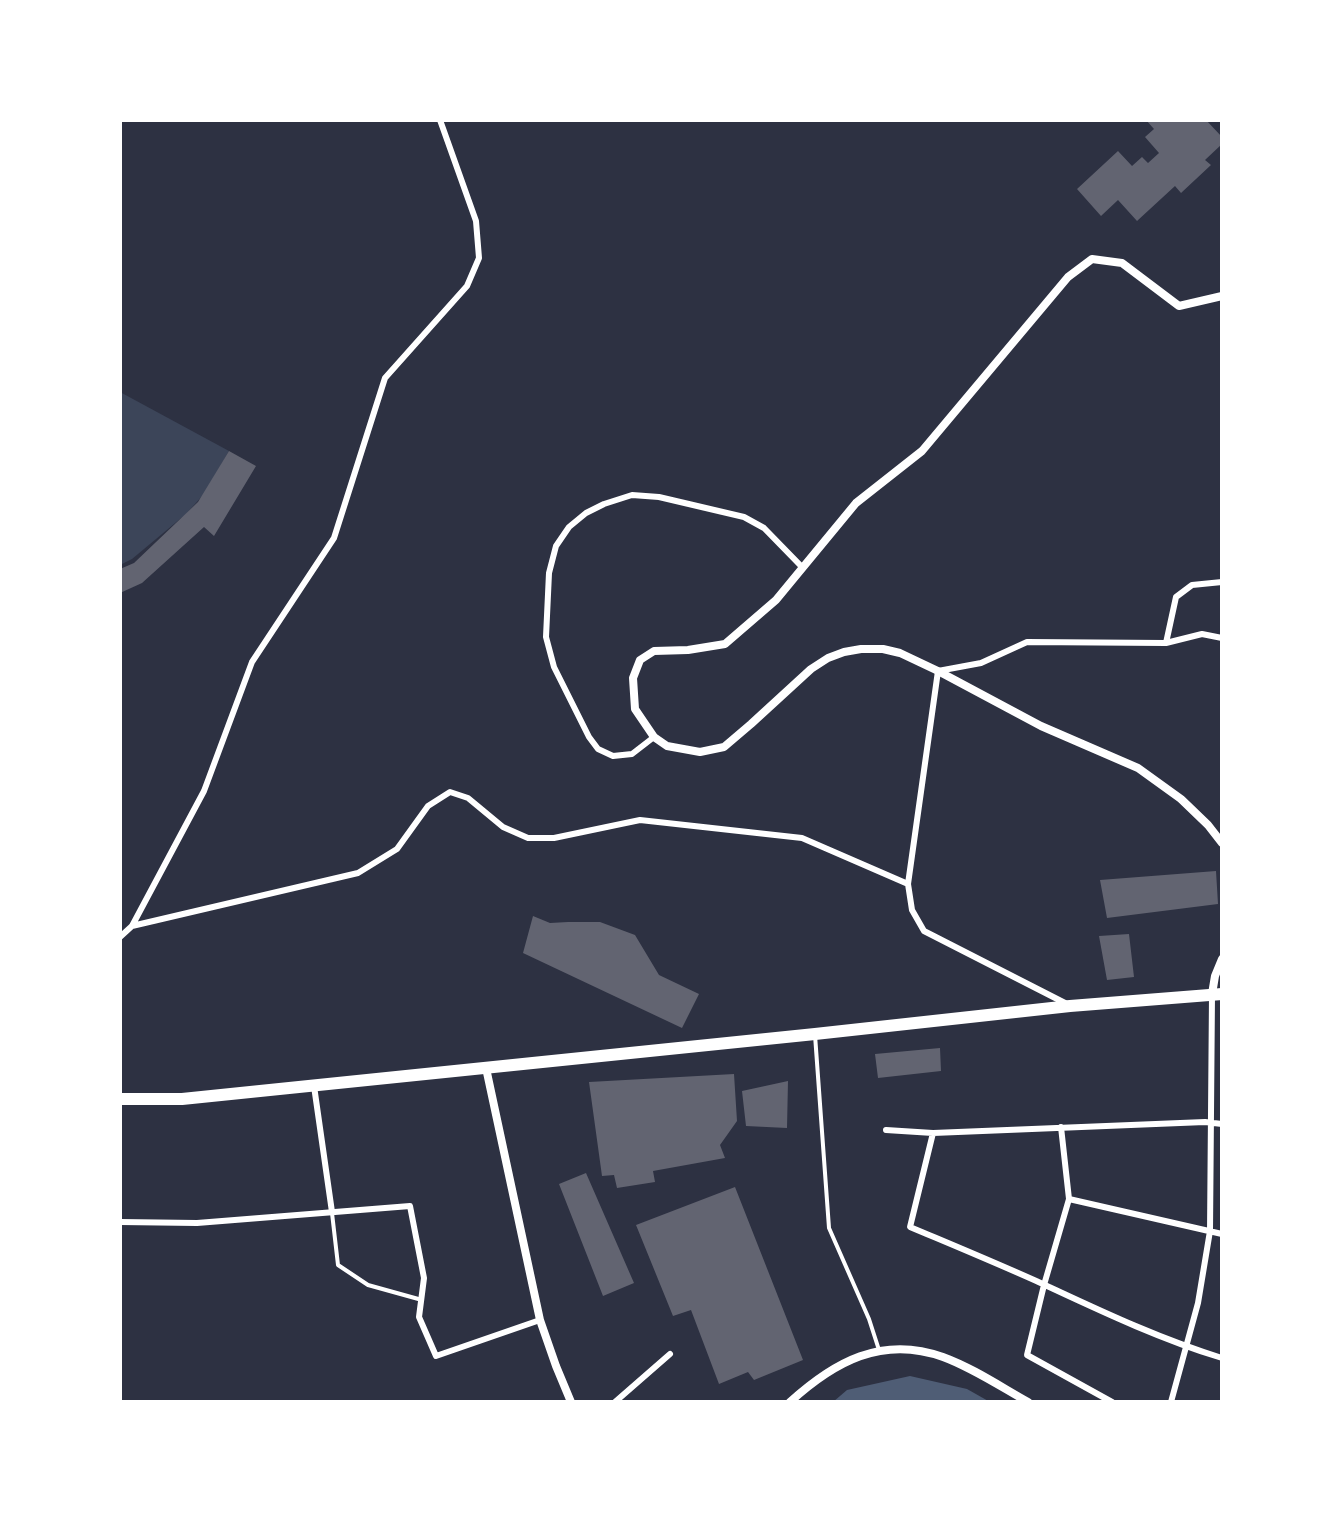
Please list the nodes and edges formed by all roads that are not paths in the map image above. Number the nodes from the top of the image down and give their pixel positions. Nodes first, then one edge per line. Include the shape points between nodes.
1 (440, 120) edge
2 (1222, 296) edge
3 (802, 567) junction
4 (1222, 582) edge
5 (1222, 638) edge
6 (1166, 643) junction
7 (938, 671) junction
8 (654, 737) junction
9 (1222, 843) edge
10 (908, 884) junction
11 (132, 926) junction
12 (120, 937) edge
13 (1222, 959) edge
14 (1217, 994) edge
15 (1070, 1006) junction
16 (815, 1034) junction
17 (486, 1068) junction
18 (314, 1086) junction
19 (120, 1099) edge
20 (1212, 1122) junction
21 (1222, 1124) edge
22 (1061, 1127) junction
23 (886, 1130) dead end
24 (933, 1133) junction
25 (1069, 1199) junction
26 (332, 1212) junction
27 (120, 1222) edge
28 (1210, 1231) junction
29 (1222, 1234) edge
30 (1044, 1285) junction
31 (422, 1300) junction
32 (540, 1320) junction
33 (1185, 1347) junction
34 (879, 1351) junction
35 (670, 1354) dead end
36 (1222, 1358) edge
37 (571, 1402) edge
38 (615, 1402) edge
39 (790, 1402) edge
40 (1028, 1402) edge
41 (1112, 1402) edge
42 (1170, 1402) edge

1 - 11 street via 476,221 479,258 467,286 385,378 334,538 252,662 204,791
2 - 3 street via 1179,306 1122,263 1092,259 1068,277 922,451 856,503
3 - 8 street via 776,600 726,644 688,651 654,651 640,660 633,678 635,709
3 - 8 street via 764,528 744,517 659,497 632,495 604,504 569,527 556,546 549,573 546,637 554,667 597,749 613,756 632,754
4 - 6 street via 1192,585 1176,597
5 - 6 street via 1202,634
6 - 7 street via 1027,642 981,663
7 - 8 street via 883,649 844,652 811,669 724,747 700,753 667,746
7 - 9 street via 1034,723 1138,768 1181,799
7 - 10 street
10 - 11 street via 802,838 640,820 554,838 528,838 503,826 468,798 450,792 428,806 397,849 358,873
10 - 15 street via 912,910 924,932
11 - 12 street
13 - 14 street via 1217,971
14 - 15 highway
14 - 20 street
15 - 16 highway
16 - 17 highway
16 - 34 lane via 829,1228
17 - 18 highway
17 - 32 street
18 - 19 highway via 182,1099
18 - 26 street
20 - 21 street
20 - 22 street
20 - 28 street
22 - 24 street
22 - 25 street
23 - 24 street
24 - 30 street via 910,1227
25 - 28 street
25 - 30 street
26 - 27 street via 197,1223
26 - 31 lane via 338,1265 369,1285
26 - 31 street via 410,1206 424,1278
28 - 29 street
28 - 33 street via 1198,1303
30 - 33 street
30 - 41 street via 1027,1355
31 - 32 street via 419,1317 436,1356
32 - 37 street
33 - 36 street
33 - 42 street
34 - 39 street via 850,1359 828,1371
34 - 40 street via 920,1350 944,1357
35 - 38 street

